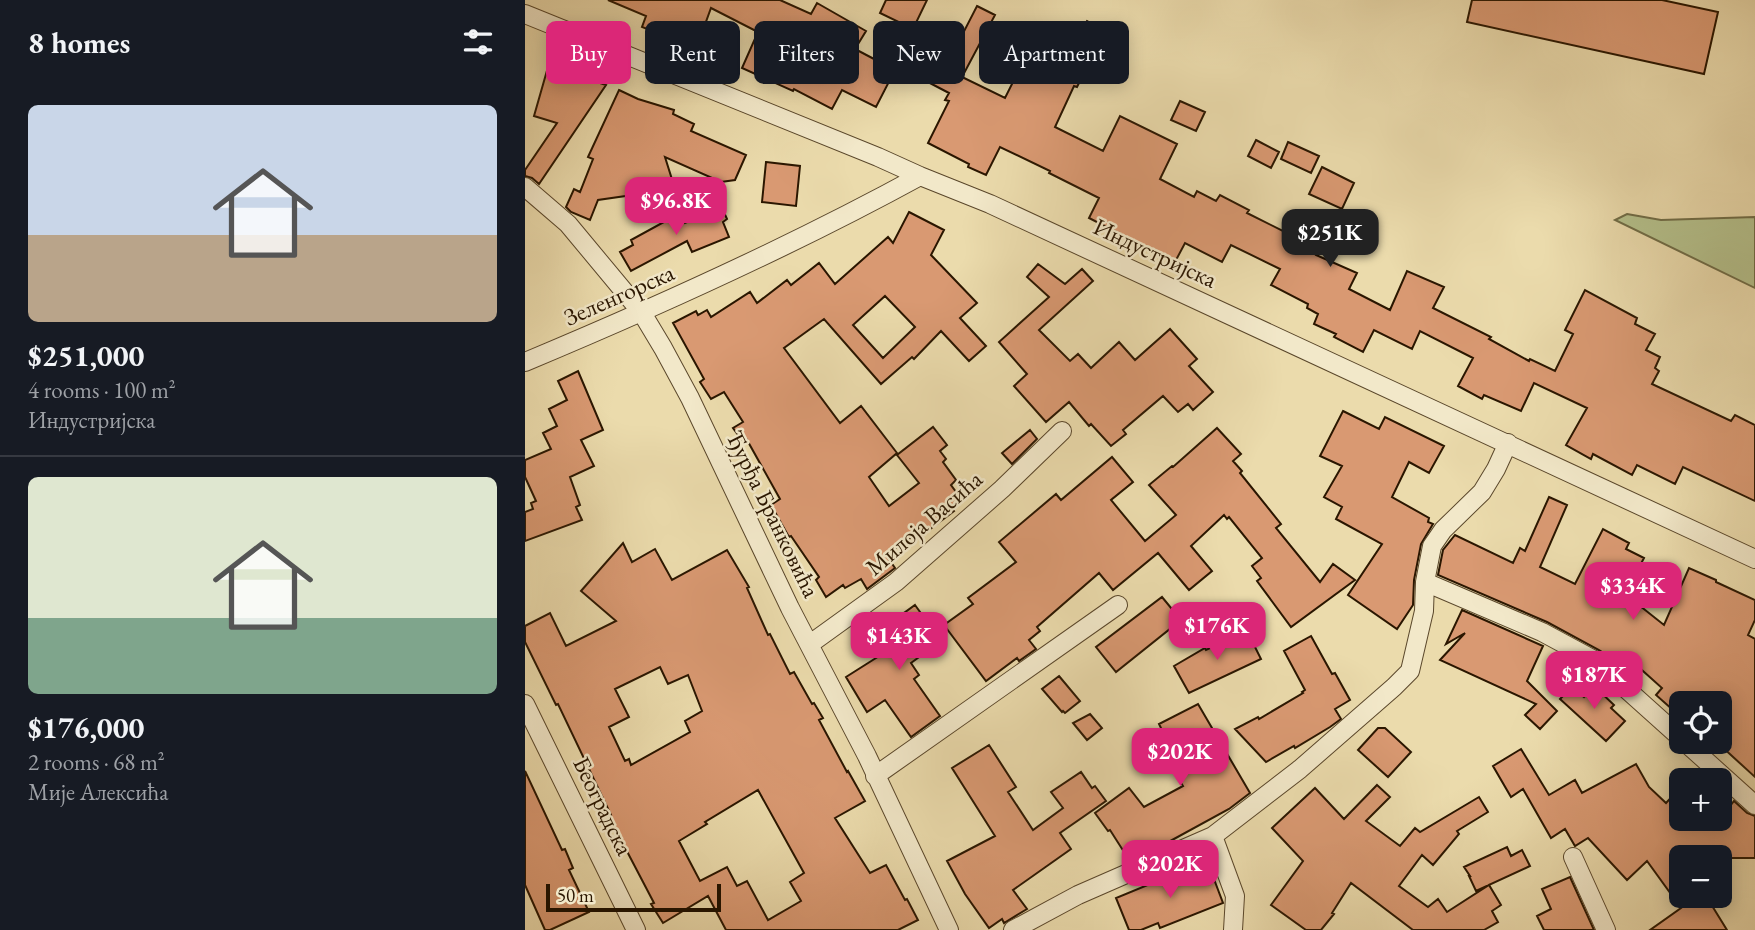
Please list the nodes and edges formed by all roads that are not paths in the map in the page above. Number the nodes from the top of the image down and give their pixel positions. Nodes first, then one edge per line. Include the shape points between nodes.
1 (525, 14) edge
2 (920, 176) junction
3 (525, 187) edge
4 (642, 313) junction
5 (525, 362) edge
6 (1062, 431) dead end
7 (1508, 443) junction
8 (1755, 559) edge
9 (1425, 582) junction
10 (1118, 605) dead end
11 (810, 644) junction
12 (525, 704) edge
13 (1669, 728) edge
14 (1698, 754) edge
15 (875, 776) junction
16 (1755, 805) edge
17 (1213, 836) junction
18 (1573, 857) dead end
19 (636, 930) edge
20 (949, 930) edge
21 (1013, 930) edge
22 (1233, 930) edge
23 (1606, 930) edge

1 - 2 street, Индустријска
2 - 4 street, Зеленгорска
2 - 7 street, Индустријска via 991,204
3 - 4 street, Ђурђа Бранковића via 568,224
4 - 5 street, Зеленгорска
4 - 11 street, Ђурђа Бранковића via 690,398
6 - 11 street, Милоја Васића via 896,582
7 - 8 street, Индустријска
7 - 9 street via 1482,492 1432,546
9 - 13 street via 1542,632 1594,660
9 - 17 street via 1424,611 1410,671 1300,769
10 - 15 street
11 - 15 street, Ђурђа Бранковића
12 - 19 street, Београдска
14 - 16 street
15 - 20 street, Ђурђа Бранковића
17 - 21 street via 1078,895
17 - 22 street via 1235,896
18 - 23 street

